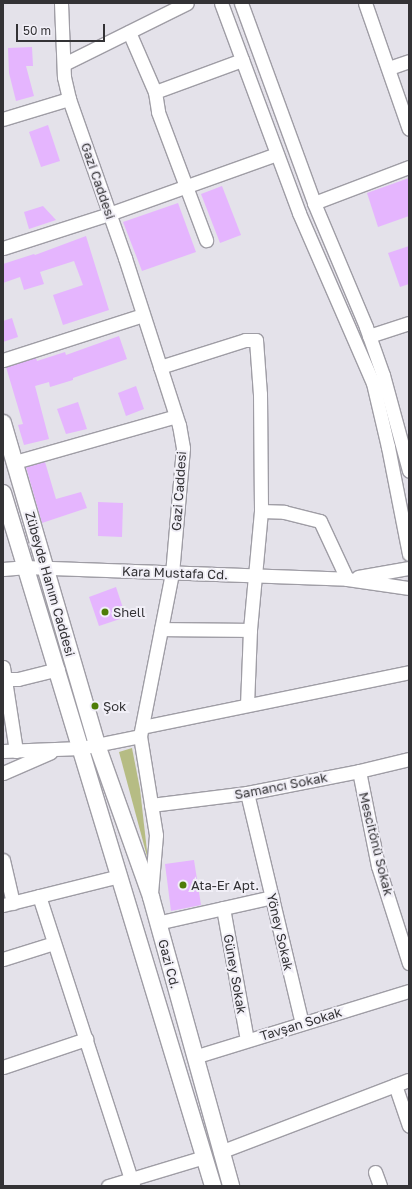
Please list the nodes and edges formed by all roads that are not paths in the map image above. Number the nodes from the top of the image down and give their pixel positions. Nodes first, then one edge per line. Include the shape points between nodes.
1 (61, 3) edge
2 (187, 3) edge
3 (220, 3) edge
4 (241, 3) edge
5 (365, 3) edge
6 (129, 32) junction
7 (242, 60) junction
8 (409, 61) edge
9 (64, 64) junction
10 (389, 68) junction
11 (155, 92) junction
12 (69, 99) junction
13 (3, 119) edge
14 (409, 129) edge
15 (277, 154) junction
16 (409, 167) edge
17 (186, 185) junction
18 (314, 203) junction
19 (109, 214) junction
20 (206, 240) dead end
21 (3, 248) edge
22 (143, 315) junction
23 (409, 323) edge
24 (369, 336) junction
25 (3, 360) edge
26 (160, 366) junction
27 (176, 416) junction
28 (3, 423) edge
29 (405, 437) edge
30 (15, 462) junction
31 (409, 471) edge
32 (3, 493) edge
33 (261, 511) junction
34 (409, 554) edge
35 (24, 567) junction
36 (45, 568) junction
37 (409, 568) edge
38 (3, 569) edge
39 (172, 573) junction
40 (254, 576) junction
41 (347, 579) junction
42 (409, 588) edge
43 (161, 629) junction
44 (250, 630) junction
45 (58, 669) junction
46 (409, 672) edge
47 (4, 675) edge
48 (247, 704) junction
49 (141, 732) junction
50 (98, 745) junction
51 (58, 748) junction
52 (81, 748) junction
53 (16, 750) junction
54 (3, 751) edge
55 (409, 759) edge
56 (358, 771) junction
57 (3, 773) edge
58 (247, 793) junction
59 (151, 805) junction
60 (3, 860) edge
61 (120, 876) junction
62 (39, 896) junction
63 (272, 896) junction
64 (150, 897) junction
65 (8, 904) edge
66 (223, 908) junction
67 (158, 924) junction
68 (54, 943) junction
69 (3, 959) edge
70 (409, 963) edge
71 (409, 991) edge
72 (302, 1023) junction
73 (86, 1040) junction
74 (247, 1040) junction
75 (194, 1057) junction
76 (3, 1067) edge
77 (409, 1080) edge
78 (395, 1085) junction
79 (409, 1126) edge
80 (220, 1152) junction
81 (204, 1157) junction
82 (375, 1172) dead end
83 (132, 1183) edge
84 (108, 1186) edge
85 (213, 1186) edge
86 (231, 1186) edge
87 (380, 1186) edge

1 - 9 street, Gazi Caddesi
2 - 6 street
3 - 7 street
4 - 18 street
5 - 10 street
6 - 9 street
6 - 11 street
7 - 11 street
7 - 15 street
8 - 10 street
9 - 12 street, Gazi Caddesi
10 - 14 street
11 - 17 street via 158,112
12 - 13 street
12 - 19 street, Gazi Caddesi
15 - 17 street
15 - 34 street via 299,213 373,383
16 - 18 street
17 - 19 street
17 - 20 street
18 - 24 street
19 - 21 street
19 - 22 street, Gazi Caddesi
22 - 25 street
22 - 26 street, Gazi Caddesi
23 - 24 street
24 - 29 street
26 - 27 street, Gazi Caddesi
26 - 33 street via 245,340 256,340 260,394
27 - 30 street
27 - 39 street, Gazi Caddesi via 183,448
28 - 30 main road, Zübeyde Hanım Caddesi
29 - 31 street
30 - 36 main road, Zübeyde Hanım Caddesi
32 - 35 main road, Gazi Cd.
33 - 40 street
33 - 41 street via 284,512 320,521
35 - 36 street, Kara Mustafa Cd.
35 - 38 street, Kara Mustafa Cd.
35 - 45 main road, Gazi Cd.
36 - 39 street, Kara Mustafa Cd.
36 - 50 main road, Zübeyde Hanım Caddesi
37 - 41 street
39 - 40 street, Kara Mustafa Cd.
39 - 43 street, Gazi Caddesi
40 - 41 street, Kara Mustafa Cd.
40 - 44 street
41 - 42 street
43 - 44 street
43 - 49 street, Gazi Caddesi
44 - 48 street
45 - 47 street via 18,678
45 - 52 main road, Gazi Cd.
46 - 48 street
47 - 53 street
48 - 49 street
49 - 50 street
49 - 59 street, Gazi Caddesi
50 - 52 street
50 - 64 main road, Gazi Cd.
51 - 52 street
51 - 53 street
51 - 57 street
52 - 61 main road, Gazi Cd.
53 - 54 street
55 - 56 street, Samancı Sokak
56 - 58 street, Samancı Sokak
56 - 70 street, Mescitönü Sokak via 378,866
58 - 59 street, Samancı Sokak
58 - 63 street, Yöney Sokak
59 - 64 street, Gazi Caddesi via 156,835
60 - 65 street
61 - 62 street
61 - 81 main road, Gazi Cd.
62 - 65 street
62 - 68 street
63 - 66 street
63 - 72 street, Yöney Sokak
64 - 67 main road, Gazi Cd.
66 - 67 street
66 - 74 street, Güney Sokak
67 - 75 main road, Gazi Cd.
68 - 69 street
68 - 73 street
71 - 72 street, Tavşan Sokak
72 - 74 street, Tavşan Sokak
73 - 76 street
73 - 83 street
74 - 75 street, Tavşan Sokak
75 - 80 main road, Gazi Cd.
77 - 78 street
78 - 79 street
78 - 80 street
80 - 86 main road, Gazi Cd.
81 - 83 street
81 - 85 main road, Gazi Cd.
82 - 87 street
83 - 84 street

